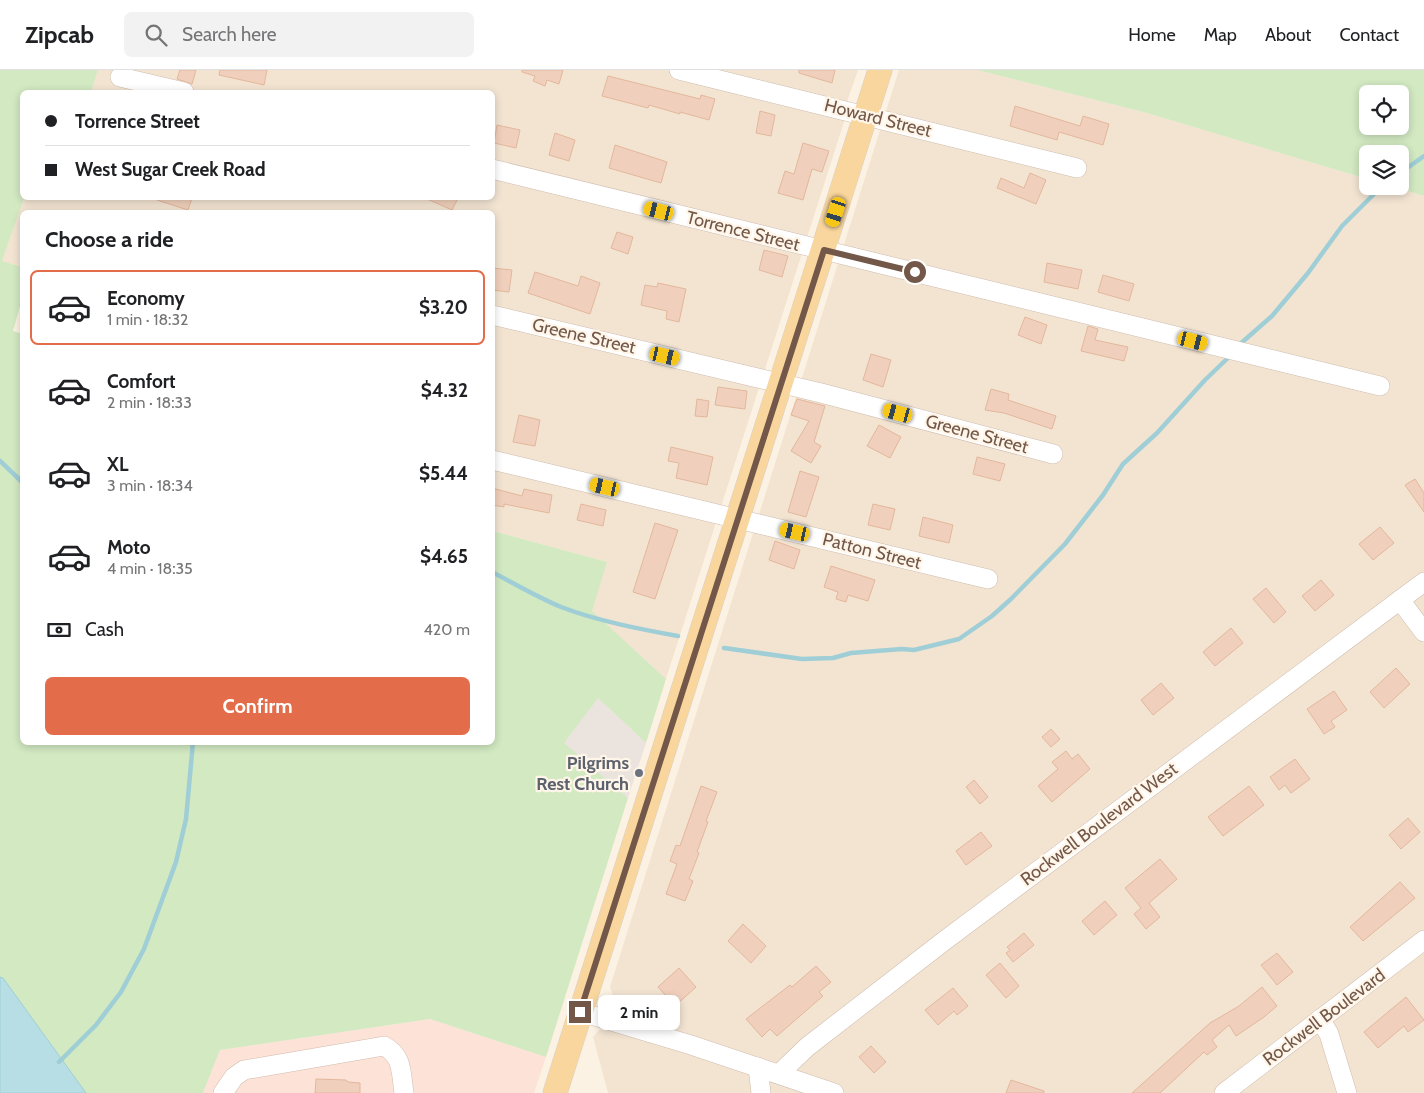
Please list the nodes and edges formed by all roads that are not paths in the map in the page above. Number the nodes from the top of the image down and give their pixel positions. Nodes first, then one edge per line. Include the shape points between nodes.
1 (679, 70) edge
2 (880, 70) edge
3 (120, 77) dead end
4 (175, 90) edge
5 (865, 115) junction
6 (1077, 168) dead end
7 (495, 170) edge
8 (824, 250) junction
9 (495, 316) edge
10 (780, 384) junction
11 (1380, 386) dead end
12 (1052, 454) dead end
13 (495, 461) edge
14 (737, 518) junction
15 (988, 579) dead end
16 (1424, 582) edge
17 (1400, 600) junction
18 (1424, 632) edge
19 (1424, 940) edge
20 (580, 1012) junction
21 (1320, 1019) junction
22 (758, 1067) junction
23 (779, 1074) junction
24 (223, 1093) edge
25 (404, 1093) edge
26 (555, 1093) edge
27 (760, 1093) edge
28 (834, 1093) edge
29 (1224, 1093) edge
30 (1347, 1093) edge

1 - 5 street, Howard Street
2 - 5 main road
3 - 4 street
5 - 6 street, Howard Street
5 - 8 main road
7 - 8 street, Torrence Street
8 - 10 main road
8 - 11 street, Torrence Street
9 - 10 street, Greene Street
10 - 12 street, Greene Street
10 - 14 main road
13 - 14 street, Patton Street
14 - 15 street, Patton Street
14 - 20 main road
16 - 17 street, Rockwell Boulevard West
17 - 18 street
17 - 23 street, Rockwell Boulevard West via 944,941 807,1047
19 - 21 street, Rockwell Boulevard
20 - 22 street
20 - 26 main road
21 - 29 street, Rockwell Boulevard
21 - 30 street via 1329,1034
22 - 23 street
22 - 27 street
23 - 28 street
24 - 25 street via 234,1077 244,1070 384,1046 399,1058

